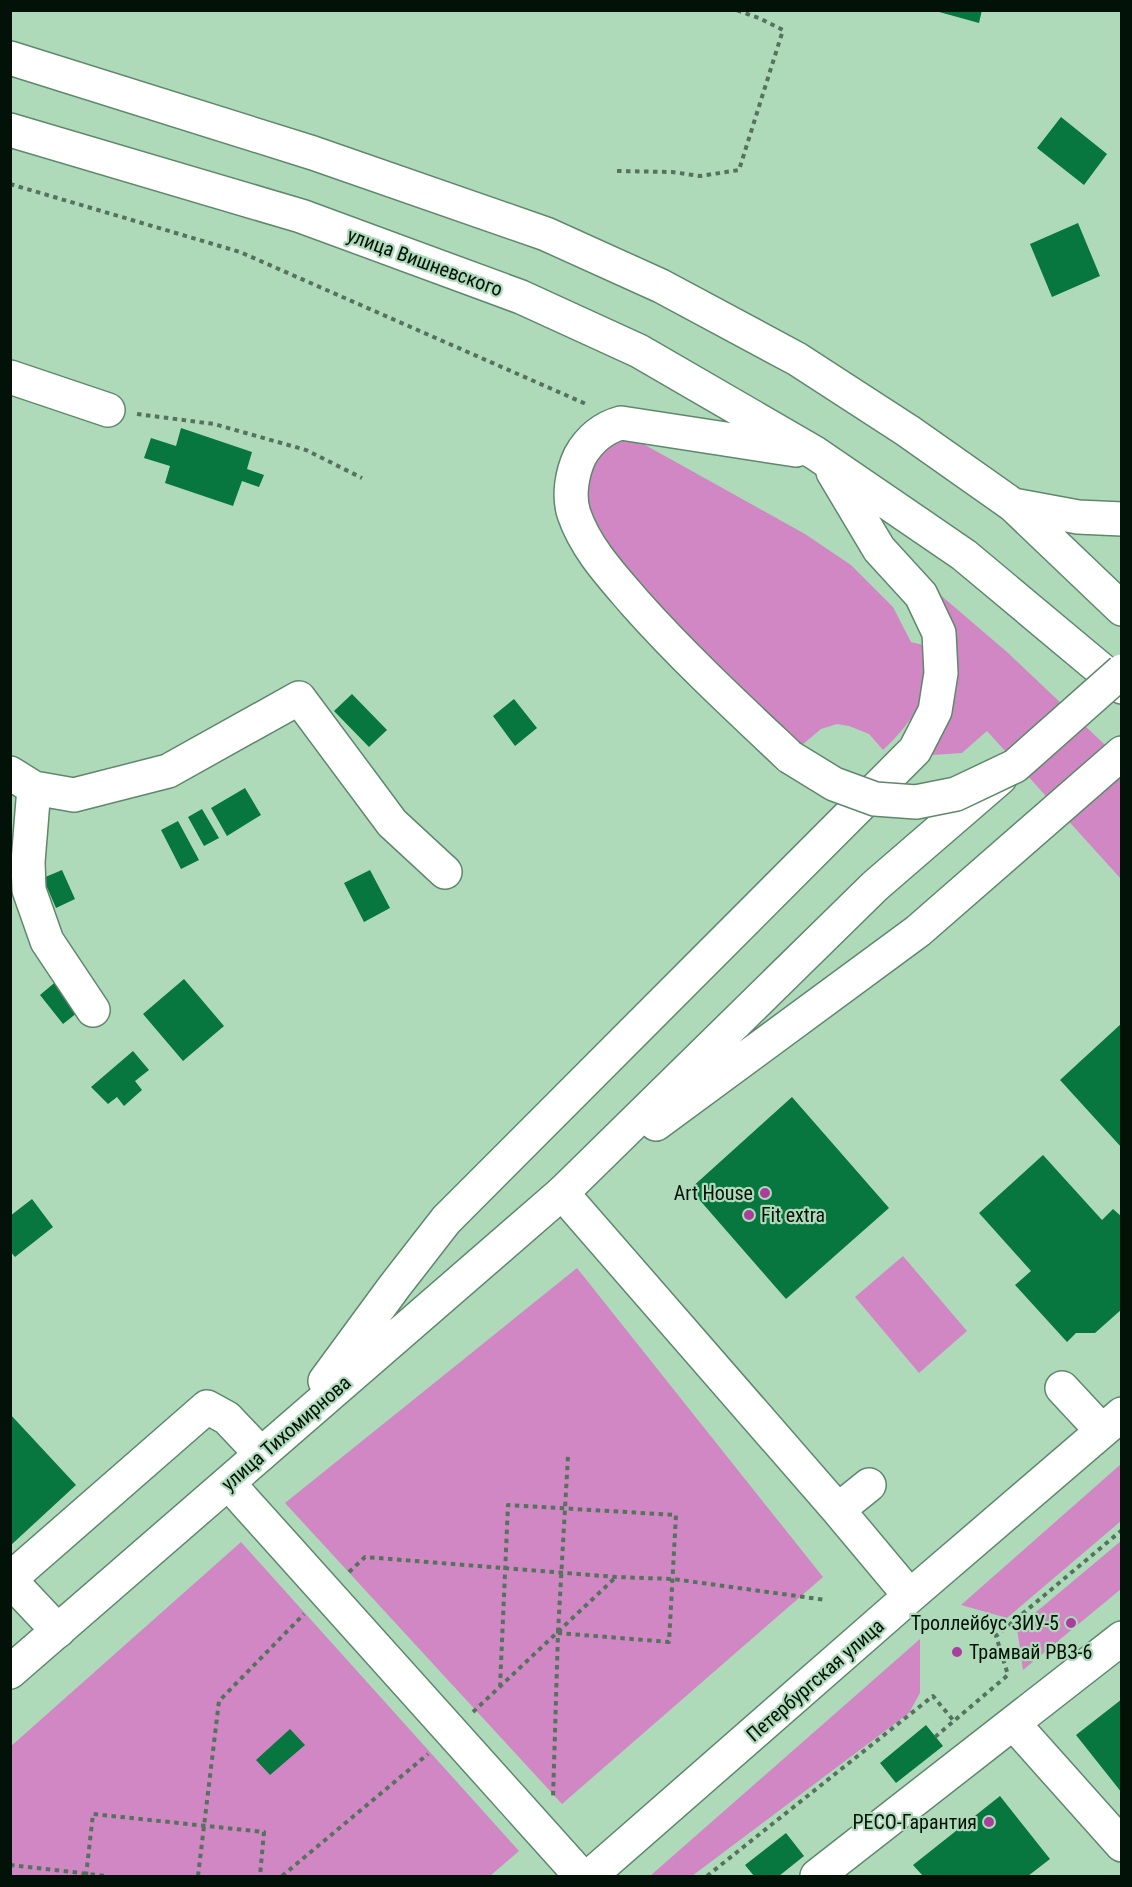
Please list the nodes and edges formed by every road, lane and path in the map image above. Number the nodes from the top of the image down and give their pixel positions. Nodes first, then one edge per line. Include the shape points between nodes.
1 (736, 10) edge
2 (10, 58) edge
3 (10, 130) edge
4 (617, 171) dead end
5 (10, 184) edge
6 (10, 377) edge
7 (595, 408) dead end
8 (108, 410) joint
9 (822, 458) junction
10 (362, 478) dead end
11 (1013, 505) junction
12 (1122, 519) edge
13 (1122, 609) edge
14 (1122, 671) edge
15 (1122, 687) edge
16 (1122, 753) edge
17 (1015, 766) junction
18 (22, 781) edge
19 (445, 872) dead end
20 (93, 1010) dead end
21 (562, 1194) junction
22 (1062, 1388) dead end
23 (1112, 1423) edge
24 (291, 1428) junction
25 (261, 1454) junction
26 (568, 1456) dead end
27 (229, 1484) junction
28 (869, 1485) dead end
29 (565, 1508) junction
30 (838, 1510) junction
31 (1122, 1530) edge
32 (505, 1568) junction
33 (562, 1572) junction
34 (673, 1579) junction
35 (10, 1580) edge
36 (326, 1593) junction
37 (910, 1596) junction
38 (826, 1600) dead end
39 (58, 1631) junction
40 (558, 1633) junction
41 (1122, 1638) edge
42 (10, 1672) edge
43 (500, 1687) dead end
44 (952, 1720) junction
45 (1013, 1723) junction
46 (935, 1737) dead end
47 (552, 1808) dead end
48 (202, 1826) junction
49 (1120, 1839) edge
50 (10, 1865) edge
51 (86, 1875) edge
52 (107, 1876) edge
53 (198, 1876) edge
54 (260, 1876) edge
55 (581, 1876) edge
56 (591, 1876) edge
57 (707, 1876) edge
58 (817, 1876) edge

1 - 4 path via 783,30 739,170 700,176
2 - 11 main road via 313,153 546,234 662,286 796,359
3 - 9 main road, улица Вишневского via 302,216 521,297 639,351
5 - 7 path via 240,252
6 - 8 main road
8 - 10 path via 214,424 306,450
9 - 15 main road, улица Вишневского via 964,555
9 - 17 main road, bridge via 621,423 608,426 585,447 571,484 573,512 603,566 673,646 790,757 834,784 876,799 916,802 956,794
9 - 24 main road via 879,549 921,595 939,633 941,674 935,711 915,750 446,1220
11 - 12 main road via 1078,517
11 - 13 main road
14 - 17 main road, bridge
16 - 21 main road via 918,931
17 - 21 main road, bridge via 875,886
18 - 19 main road via 74,795 168,771 298,698 392,823
18 - 20 main road via 29,890 47,941
21 - 24 main road, улица Тихомирнова
21 - 30 main road
22 - 23 main road
23 - 37 main road, Петербургская улица
24 - 25 main road, улица Тихомирнова
25 - 27 main road, улица Тихомирнова
25 - 35 main road via 227,1418 207,1407
26 - 29 path
27 - 36 main road
27 - 39 main road, улица Тихомирнова
28 - 30 main road
29 - 32 path via 508,1504
29 - 33 path
29 - 34 path via 676,1515
30 - 37 main road
31 - 44 path via 996,1636 1008,1675
32 - 33 path
32 - 36 path via 365,1557
32 - 43 path
33 - 34 path
33 - 40 path
34 - 38 path
34 - 40 path via 669,1642
35 - 39 main road
36 - 48 path via 219,1701
36 - 55 main road
37 - 56 main road, Петербургская улица
39 - 42 main road, улица Тихомирнова
40 - 47 path
41 - 45 main road
44 - 46 path
44 - 57 path via 933,1696
45 - 49 main road
45 - 58 main road
48 - 51 path via 93,1814
48 - 53 path
48 - 54 path via 264,1832
50 - 51 path
51 - 52 path

